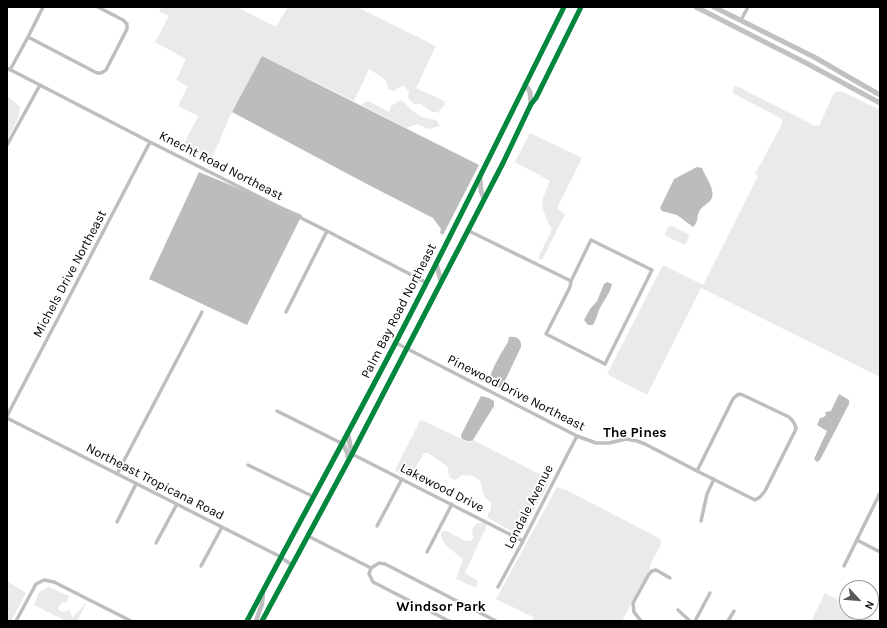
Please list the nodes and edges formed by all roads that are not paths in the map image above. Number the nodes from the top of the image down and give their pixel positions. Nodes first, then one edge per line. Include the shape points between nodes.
1 (43, 7) edge
2 (98, 7) edge
3 (564, 7) edge
4 (582, 7) edge
5 (696, 7) edge
6 (714, 7) edge
7 (748, 7) edge
8 (741, 20) junction
9 (28, 37) junction
10 (795, 57) junction
11 (814, 57) junction
12 (808, 64) junction
13 (826, 64) junction
14 (9, 69) edge
15 (525, 84) junction
16 (40, 85) junction
17 (880, 95) edge
18 (880, 103) edge
19 (531, 104) junction
20 (150, 142) junction
21 (7, 146) edge
22 (479, 177) junction
23 (484, 198) junction
24 (467, 230) junction
25 (327, 231) junction
26 (436, 263) junction
27 (441, 280) junction
28 (570, 281) junction
29 (427, 283) junction
30 (202, 312) dead end
31 (286, 312) dead end
32 (396, 343) junction
33 (407, 348) junction
34 (277, 411) dead end
35 (7, 417) edge
36 (348, 435) junction
37 (577, 436) junction
38 (343, 444) junction
39 (352, 454) junction
40 (349, 460) junction
41 (248, 465) dead end
42 (697, 470) junction
43 (117, 474) junction
44 (402, 479) junction
45 (714, 479) junction
46 (136, 484) junction
47 (880, 493) edge
48 (314, 497) junction
49 (177, 504) junction
50 (452, 504) junction
51 (700, 521) dead end
52 (117, 522) dead end
53 (377, 526) dead end
54 (222, 527) junction
55 (308, 536) junction
56 (857, 540) junction
57 (524, 541) junction
58 (156, 543) dead end
59 (427, 552) dead end
60 (880, 552) edge
61 (280, 557) junction
62 (201, 566) dead end
63 (292, 566) junction
64 (844, 566) dead end
65 (371, 568) junction
66 (670, 578) dead end
67 (498, 588) dead end
68 (263, 590) junction
69 (710, 592) dead end
70 (678, 610) dead end
71 (734, 611) dead end
72 (128, 620) edge
73 (263, 620) edge
74 (16, 621) edge
75 (247, 621) edge
76 (256, 621) edge
77 (449, 621) edge
78 (496, 621) edge
79 (641, 621) edge
80 (690, 621) edge
81 (695, 621) edge
82 (728, 621) edge

1 - 9 street
2 - 9 street via 127,24 127,29 106,70 101,73 96,73
3 - 15 main road, Palm Bay Road Northeast
4 - 19 main road, Palm Bay Road Northeast
5 - 10 main road
6 - 8 main road
7 - 8 street
8 - 11 main road
9 - 14 street
10 - 11 main road
10 - 12 main road
11 - 13 main road
12 - 13 main road
12 - 18 main road
13 - 17 main road
14 - 16 street, Knecht Road Northeast
15 - 19 main road via 530,92
15 - 22 main road, Palm Bay Road Northeast
16 - 20 street, Knecht Road Northeast
16 - 21 street
19 - 23 main road, Palm Bay Road Northeast
20 - 25 street, Knecht Road Northeast
20 - 35 street, Michels Drive Northeast
22 - 23 main road
22 - 26 main road, Palm Bay Road Northeast
23 - 24 main road, Palm Bay Road Northeast
24 - 27 main road, Palm Bay Road Northeast
24 - 28 street
25 - 29 street, Knecht Road Northeast
25 - 31 street
26 - 27 main road
26 - 29 main road, Palm Bay Road Northeast
27 - 33 main road, Palm Bay Road Northeast
28 - 28 street via 591,240 652,270 605,364 546,334 570,287
29 - 32 main road, Palm Bay Road Northeast
30 - 43 street
32 - 33 street, Pinewood Drive Northeast
32 - 36 main road, Palm Bay Road Northeast
33 - 37 street, Pinewood Drive Northeast
33 - 39 main road, Palm Bay Road Northeast
34 - 38 street
35 - 43 street, Northeast Tropicana Road
36 - 38 main road, Palm Bay Road Northeast
36 - 39 main road
37 - 42 street, Pinewood Drive Northeast via 596,443 637,440
37 - 57 street, Londale Avenue
38 - 40 main road
38 - 48 main road, Palm Bay Road Northeast
39 - 40 main road, Palm Bay Road Northeast
39 - 44 street, Lakewood Drive
40 - 55 main road, Palm Bay Road Northeast
41 - 48 street
42 - 45 street, Pinewood Drive Northeast
42 - 45 street, Pinewood Drive Northeast via 736,395 745,396 793,421 796,429 760,497 755,500
43 - 46 street, Northeast Tropicana Road
44 - 50 street, Lakewood Drive
44 - 53 street
45 - 51 street
46 - 49 street, Northeast Tropicana Road
46 - 52 street
47 - 56 street
48 - 61 main road, Palm Bay Road Northeast
49 - 54 street, Northeast Tropicana Road
49 - 58 street
50 - 57 street, Lakewood Drive
50 - 59 street
54 - 61 street, Northeast Tropicana Road
54 - 62 street
55 - 63 main road, Palm Bay Road Northeast
55 - 65 street
56 - 60 street
56 - 64 street
57 - 67 street, Londale Avenue
61 - 63 street, Northeast Tropicana Road
61 - 68 main road, Palm Bay Road Northeast
63 - 73 main road, Palm Bay Road Northeast
65 - 77 street via 369,574 373,582
65 - 78 street via 379,563 385,564
66 - 79 street via 656,570 648,574 633,604 634,612
68 - 75 main road, Palm Bay Road Northeast
68 - 76 street via 262,604
69 - 81 street
70 - 80 street
71 - 82 street
72 - 74 street via 54,582 44,580 36,584

